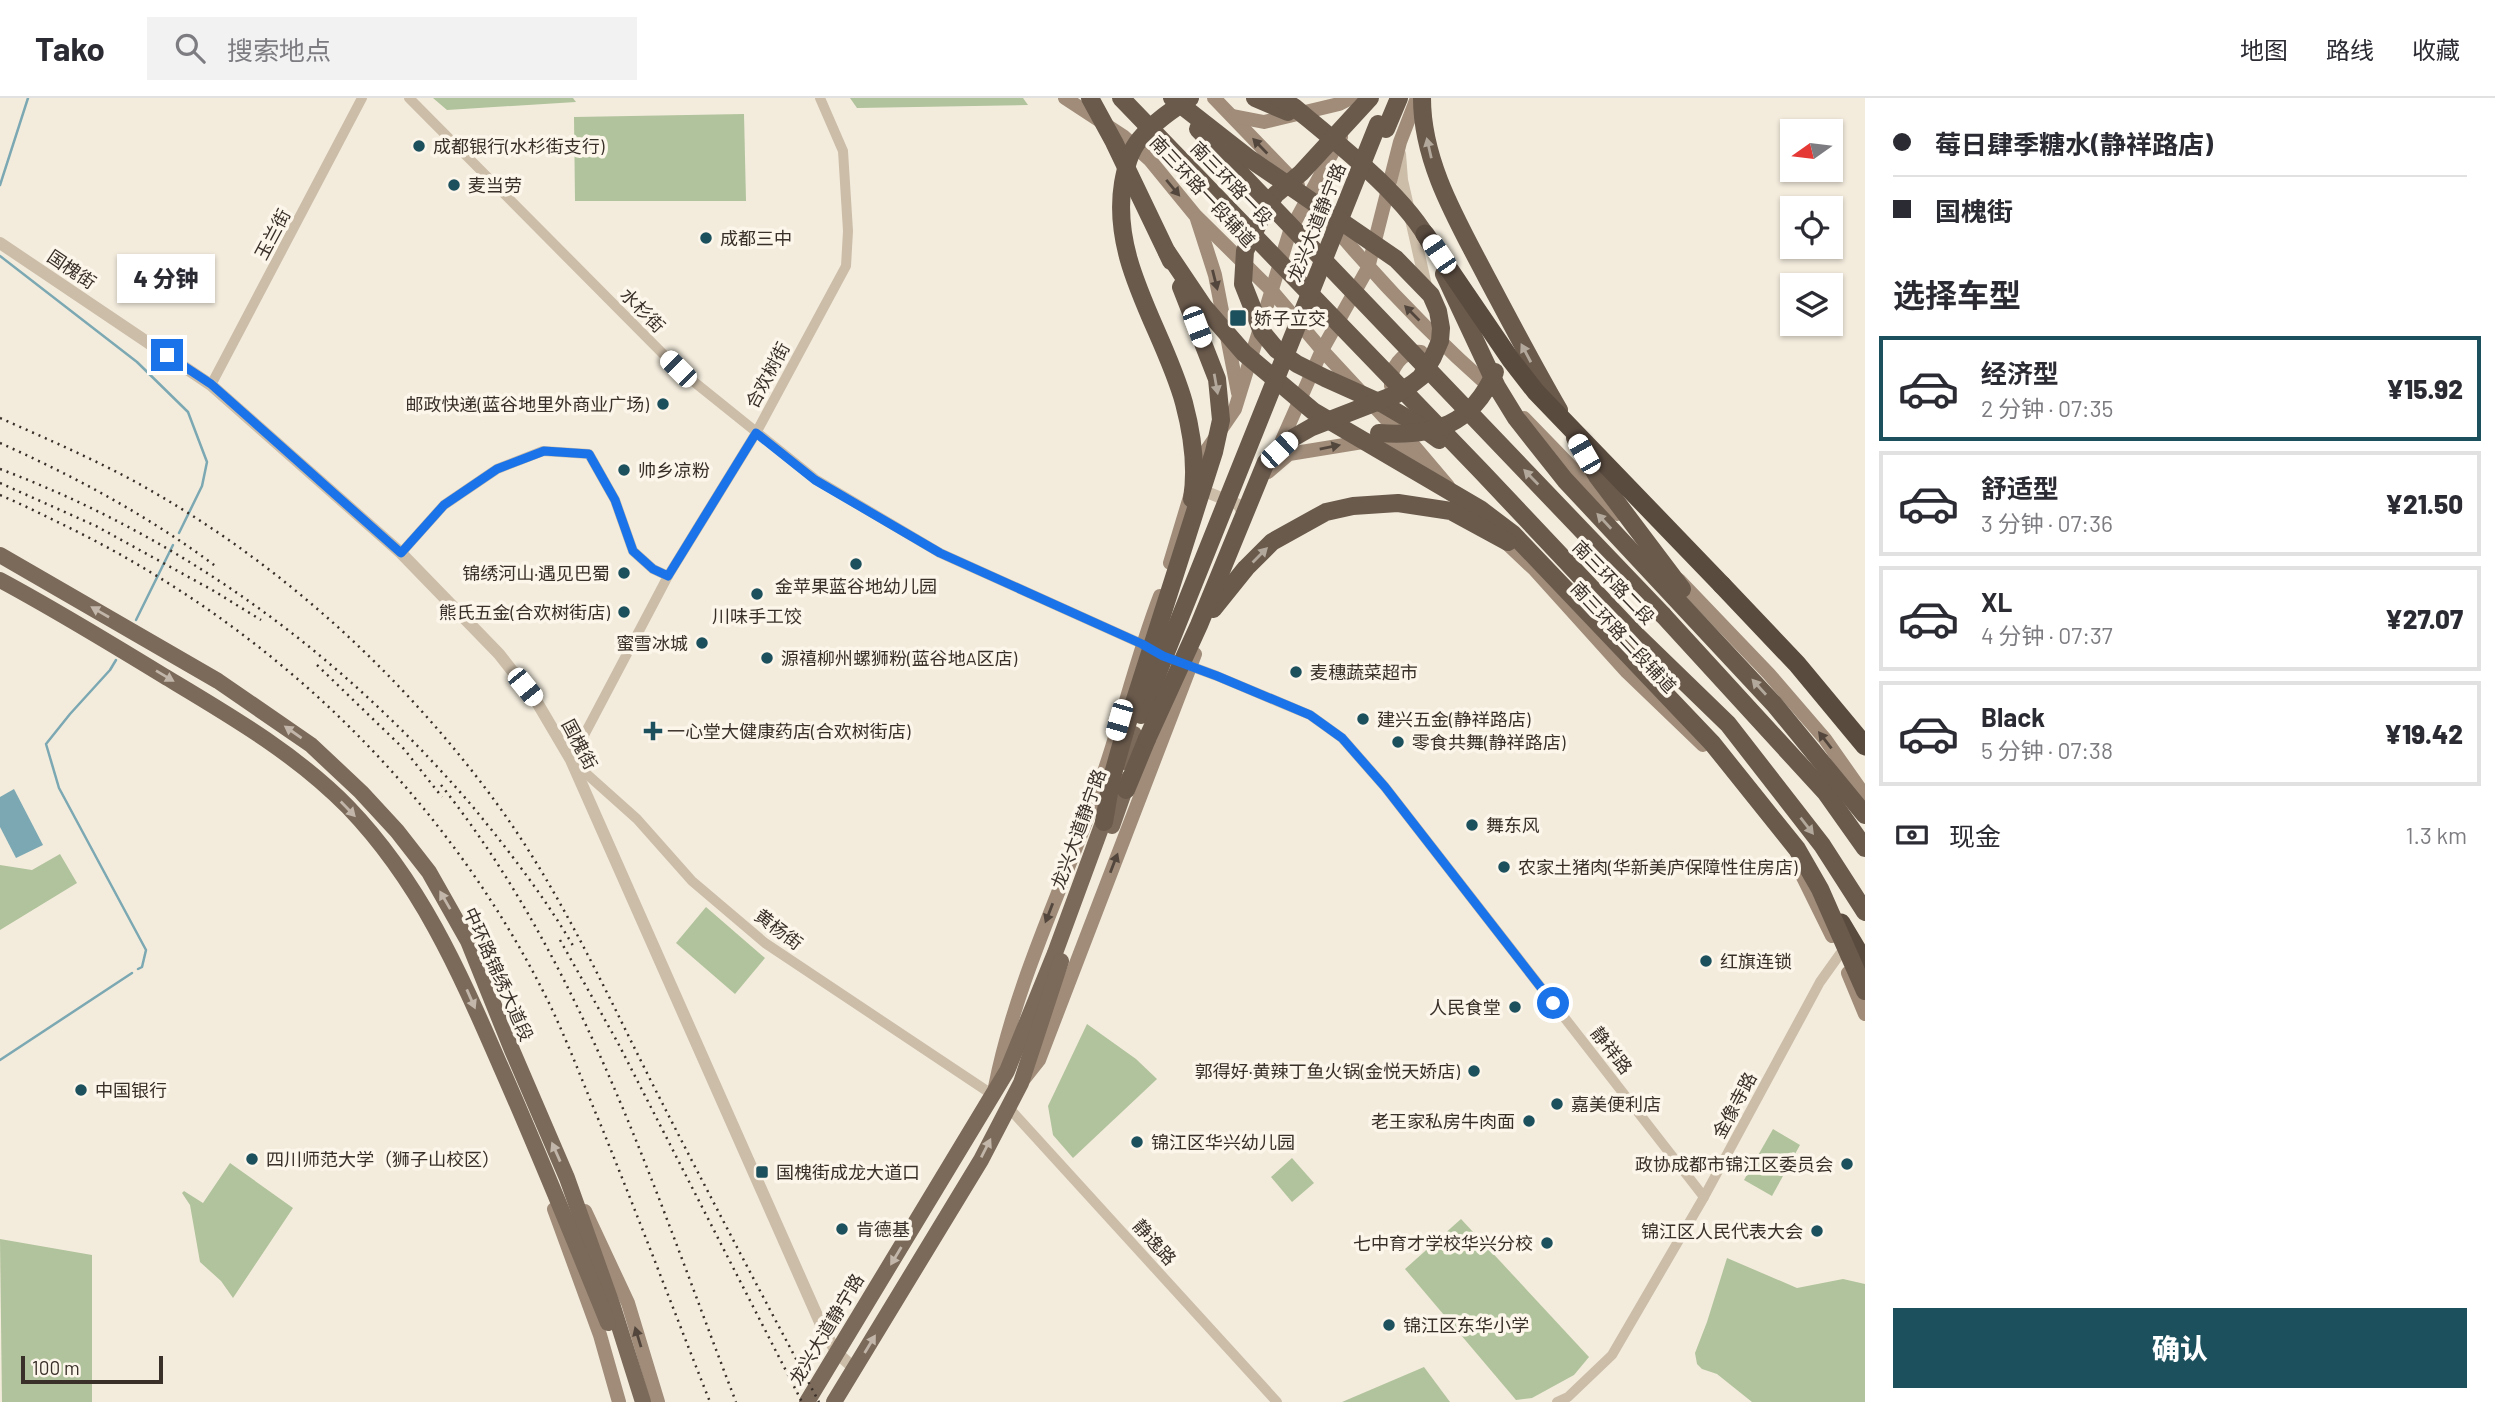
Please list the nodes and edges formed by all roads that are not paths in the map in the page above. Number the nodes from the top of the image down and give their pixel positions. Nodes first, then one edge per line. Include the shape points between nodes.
1 (362, 98) edge
2 (410, 98) edge
3 (820, 98) edge
4 (1065, 98) edge
5 (1090, 98) edge
6 (1121, 98) edge
7 (1170, 98) edge
8 (1190, 98) edge
9 (1214, 98) edge
10 (1255, 98) edge
11 (1279, 98) edge
12 (1351, 98) edge
13 (1361, 98) edge
14 (1370, 98) edge
15 (1388, 98) edge
16 (1399, 98) edge
17 (1420, 98) edge
18 (1233, 117) junction
19 (1382, 126) junction
20 (1325, 132) junction
21 (1401, 142) junction
22 (1310, 197) junction
23 (1195, 215) junction
24 (1425, 234) junction
25 (0, 243) edge
26 (1167, 251) junction
27 (1479, 261) junction
28 (1327, 263) joint
29 (1368, 268) junction
30 (1272, 291) junction
31 (1313, 297) joint
32 (1301, 325) joint
33 (1441, 341) junction
34 (1322, 350) junction
35 (1457, 358) junction
36 (211, 384) junction
37 (1235, 409) junction
38 (1335, 424) junction
39 (756, 433) junction
40 (1409, 440) junction
41 (1480, 471) junction
42 (1268, 472) junction
43 (1438, 477) junction
44 (1193, 486) junction
45 (1245, 532) junction
46 (1186, 537) junction
47 (401, 553) junction
48 (0, 555) edge
49 (668, 576) junction
50 (1555, 579) junction
51 (0, 580) edge
52 (1199, 625) junction
53 (1142, 644) junction
54 (1734, 659) junction
55 (1190, 666) junction
56 (1137, 735) junction
57 (1865, 746) edge
58 (571, 760) junction
59 (1126, 790) joint
60 (1865, 796) edge
61 (1865, 815) edge
62 (1104, 822) joint
63 (1865, 848) edge
64 (1796, 862) junction
65 (1820, 889) junction
66 (1865, 912) edge
67 (1840, 954) junction
68 (1865, 963) edge
69 (1865, 980) edge
70 (1865, 991) edge
71 (1865, 1014) edge
72 (1021, 1083) junction
73 (993, 1095) junction
74 (1007, 1107) junction
75 (527, 1128) junction
76 (568, 1178) junction
77 (1704, 1197) junction
78 (837, 1353) junction
79 (855, 1368) junction
80 (619, 1402) edge
81 (632, 1402) edge
82 (643, 1402) edge
83 (658, 1402) edge
84 (807, 1402) edge
85 (834, 1402) edge
86 (1277, 1402) edge
87 (1557, 1402) edge

1 - 36 street, 玉兰街
2 - 39 street, 水杉街 via 678,369
3 - 39 street, 合欢树街 via 843,151 846,266
4 -> 23 main road, 南三环路一段辅道 via 1150,160
5 - 26 highway, bridge
6 - 31 highway, 南三环路一段, bridge
7 - 28 highway, 南三环路一段, bridge
7 - 52 highway, bridge via 1396,259 1431,295 1441,328 1433,357 1412,384 1312,427 1266,462
8 - 46 highway, bridge via 1139,140 1126,163 1120,201 1135,280 1184,402 1193,447
9 - 18 main road
10 - 20 highway, bridge
11 - 20 highway, bridge
12 - 18 main road via 1264,122
13 - 22 main road
14 - 41 highway, bridge via 1275,195 1245,251 1243,284 1262,332 1277,350 1395,410
15 - 19 highway
16 - 19 highway
17 - 21 main road
27 -> 17 highway, bridge via 1431,156
22 -> 18 main road
19 - 56 highway, 龙兴大道静宁路, bridge
20 - 24 highway, bridge via 1391,191
21 - 29 main road
21 - 33 street via 1402,180
22 - 29 main road
22 - 30 main road via 1290,231
23 - 30 main road, 南三环路一段辅道
23 -> 37 main road via 1214,275 1239,390
54 -> 24 highway, bridge via 1565,480 1516,418
24 - 57 highway, bridge via 1536,391 1797,664
25 - 36 street, 国槐街
26 - 38 highway, bridge via 1204,307 1244,353
26 -> 46 highway, bridge via 1217,379 1221,419
27 - 38 highway, bridge via 1498,328 1499,363 1475,406 1454,424 1415,435
54 -> 27 highway, bridge via 1597,476
63 -> 28 highway, 南三环路二段, bridge via 1826,793 1663,615
33 -> 29 main road
29 - 34 main road
30 - 32 main road, 南三环路一段辅道
30 - 37 main road
31 - 41 highway, 南三环路二段, bridge
32 - 34 main road, 南三环路二段辅道
33 - 35 main road
34 - 40 main road, 南三环路二段辅道
34 - 42 main road
35 - 40 main road via 1416,351 1399,359 1390,377 1394,410
60 -> 35 main road via 1825,738 1769,674 1523,416
36 - 47 street, 国槐街
37 - 44 main road via 1202,457
38 - 50 highway, bridge via 1480,509 1513,534
39 - 49 street, 合欢树街
39 - 53 street, 水杉街 via 815,480 940,553
40 - 43 main road, 南三环路二段辅道
41 -> 66 highway, 南三环路二段, bridge via 1630,630 1728,724 1822,845
42 -> 43 main road via 1289,454 1381,439 1394,443
42 - 45 main road
43 - 64 main road, 南三环路二段辅道 via 1713,754
44 - 45 street via 1239,505 1245,515
44 - 53 main road
45 - 55 main road
46 - 56 highway, bridge
47 - 49 street via 444,505 497,469 544,451 589,454 615,500 633,551
47 - 58 street, 国槐街 via 499,654 538,704
76 -> 48 main road, 中环路锦绣大道段 via 468,941 429,872 388,821 311,745 218,681
49 - 58 street, 合欢树街
52 -> 50 highway, bridge via 1272,542 1326,512 1353,506 1398,503 1451,511 1523,550
50 - 65 highway, bridge via 1712,743 1797,849
51 -> 75 main road, 中环路锦绣大道段 via 208,702 295,759 348,807 409,883 452,956
52 - 56 highway, bridge
53 - 55 street, 静祥路
53 -> 73 main road via 1104,770 1040,936 1002,1051
61 -> 54 highway, bridge
72 -> 55 main road via 1039,1060
55 - 77 street, 静祥路 via 1310,715 1342,738
56 - 59 highway
56 - 62 highway via 1111,780
58 - 73 street, 黄杨街 via 637,819 692,881 765,943
58 - 78 street, 国槐街
59 - 72 main road, 龙兴大道静宁路 via 1066,945
62 - 73 main road, 龙兴大道静宁路 via 1055,953
64 - 67 main road, 南三环路二段辅道
64 - 69 street
65 - 68 highway, bridge
65 - 70 highway, bridge
67 - 71 main road, 南三环路二段辅道
67 - 77 street, 金像寺路 via 1820,982
72 - 74 main road, 龙兴大道静宁路
73 -> 78 main road, 龙兴大道静宁路
79 -> 74 main road, 龙兴大道静宁路 via 981,1160
74 - 86 street, 静逸路
75 - 80 main road
75 - 81 main road, 中环路锦绣大道段 via 611,1331
76 - 82 main road, 中环路锦绣大道段
83 -> 76 main road via 628,1303
77 - 87 street, 金像寺路 via 1612,1355
78 - 79 street, 国槐街
78 - 84 main road, 龙兴大道静宁路
79 - 85 main road, 龙兴大道静宁路

